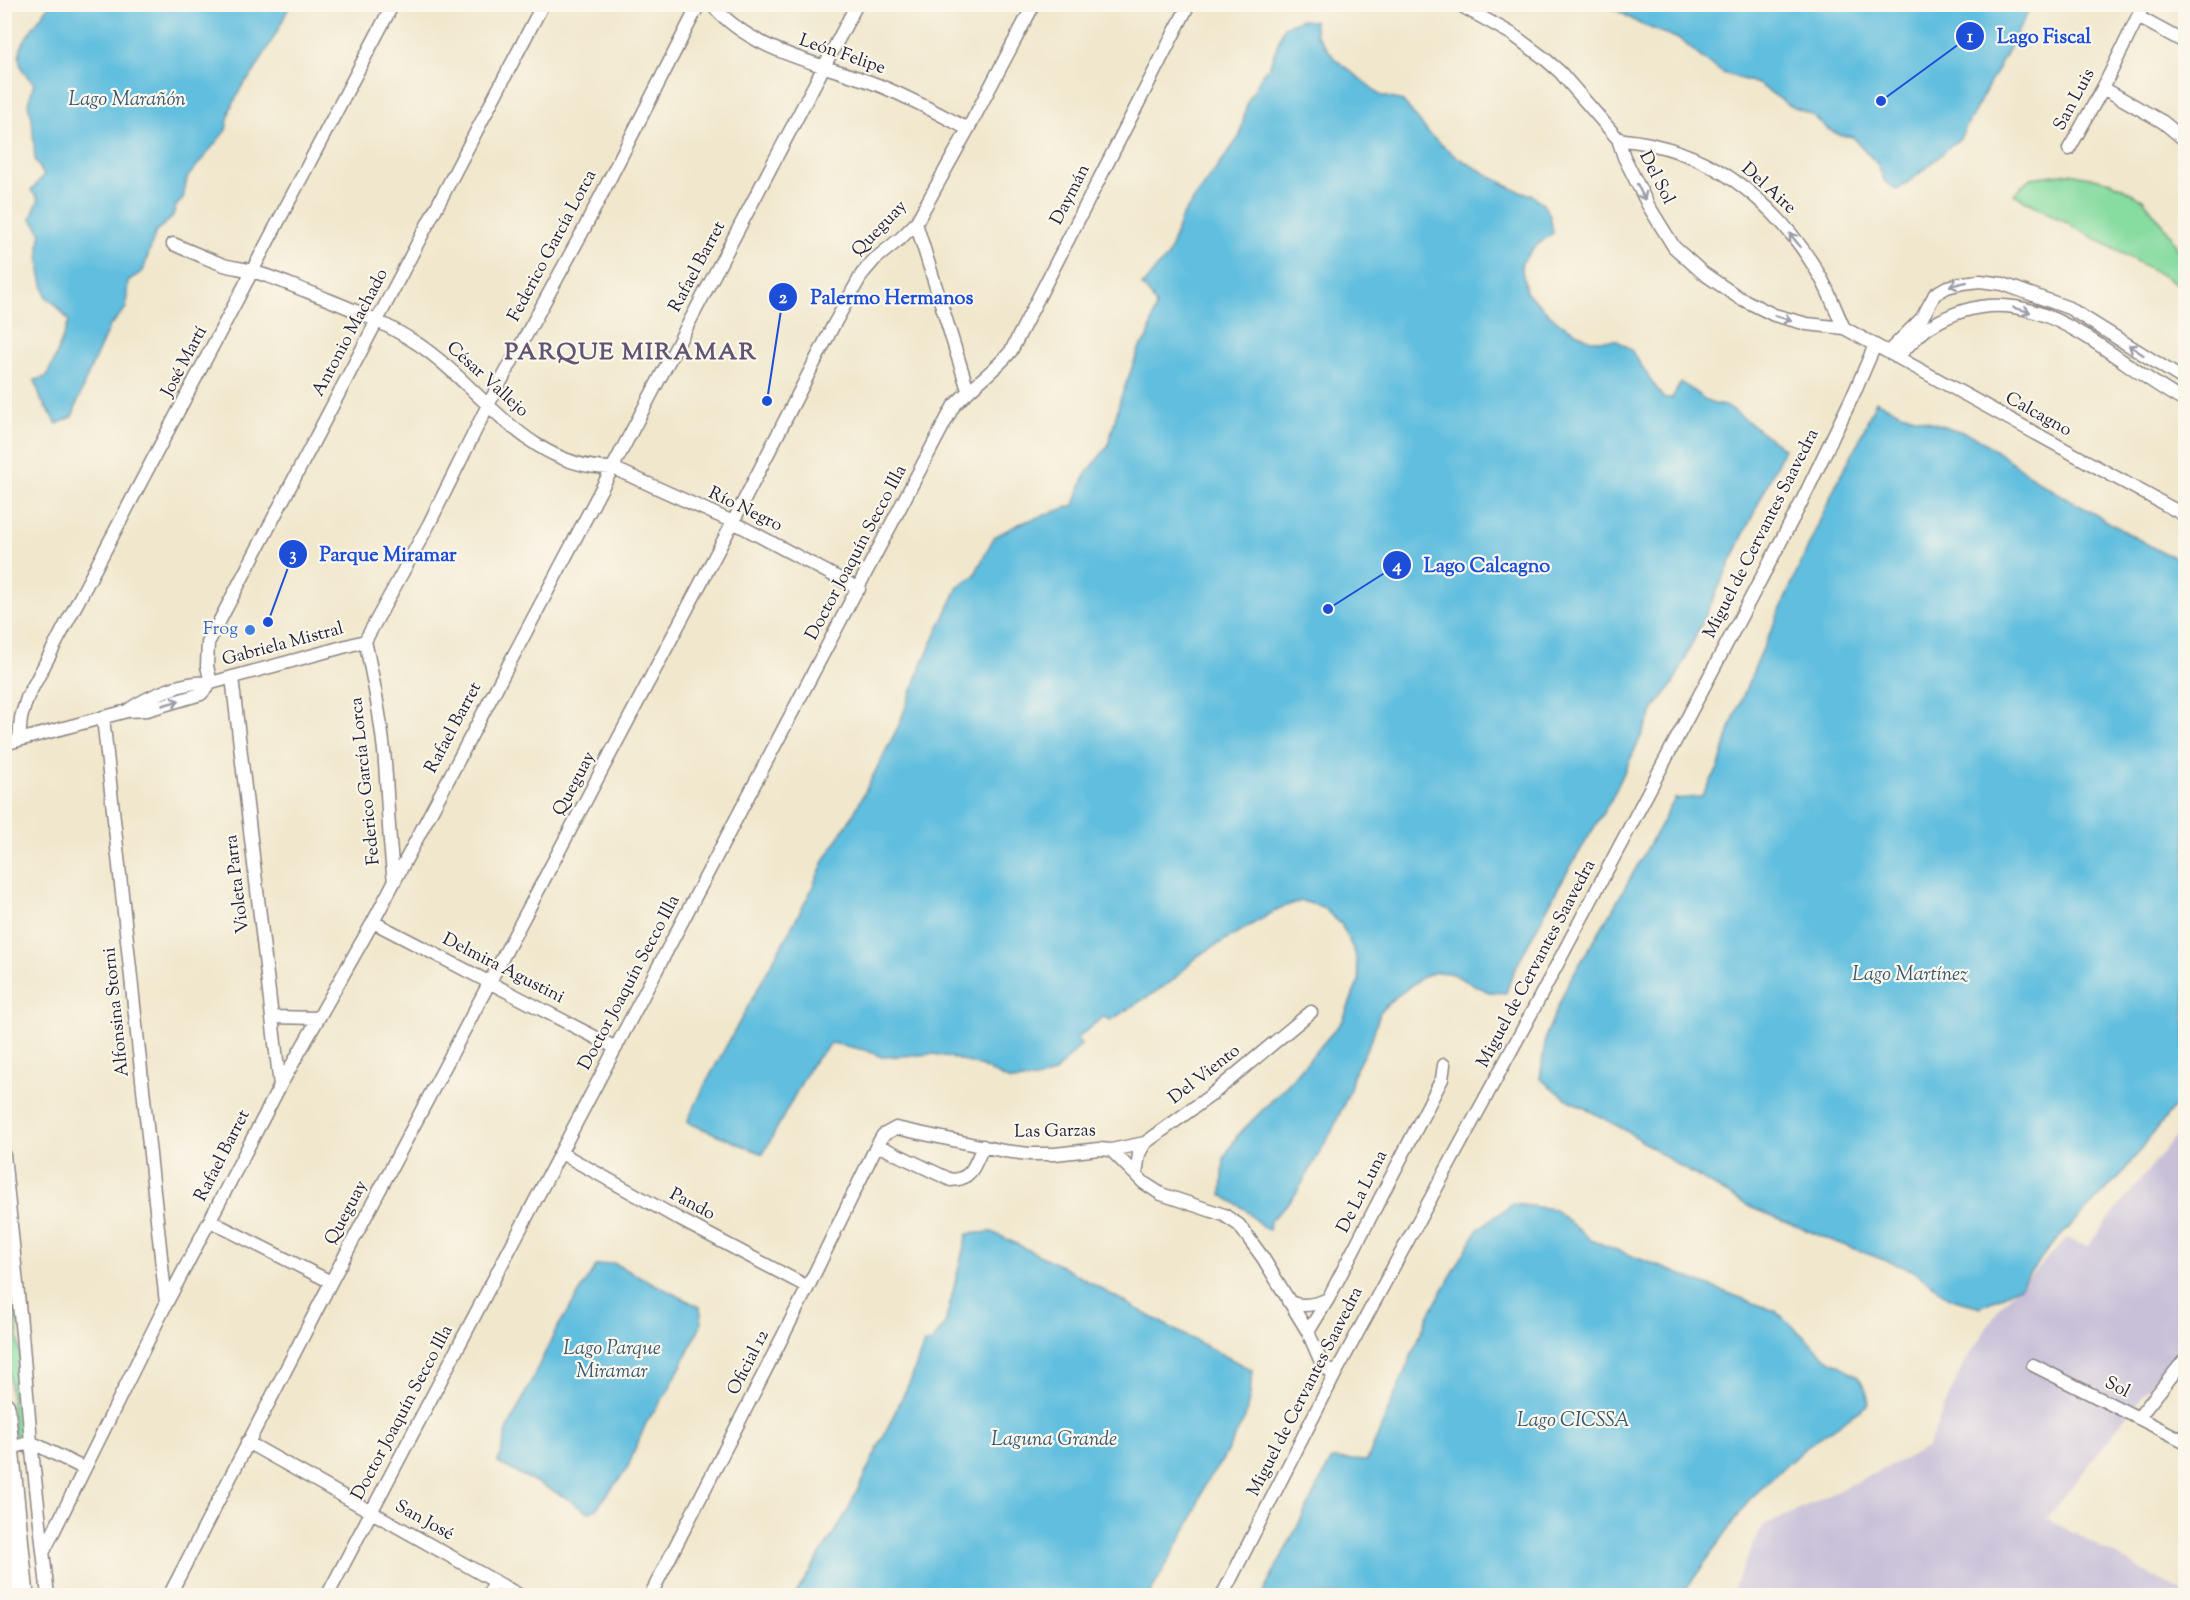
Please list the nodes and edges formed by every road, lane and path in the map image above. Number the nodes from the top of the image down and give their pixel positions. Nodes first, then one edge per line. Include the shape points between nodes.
1 (393, 4) edge
2 (543, 4) edge
3 (699, 4) edge
4 (711, 4) edge
5 (857, 4) edge
6 (1034, 4) edge
7 (1189, 4) edge
8 (1458, 4) edge
9 (2144, 4) edge
10 (2138, 18) junction
11 (2186, 43) edge
12 (824, 67) junction
13 (2103, 88) junction
14 (969, 129) junction
15 (1618, 139) junction
16 (2186, 141) edge
17 (2069, 148) dead end
18 (916, 223) junction
19 (173, 244) dead end
20 (251, 271) junction
21 (2069, 308) junction
22 (378, 322) junction
23 (2063, 323) junction
24 (1844, 328) junction
25 (1875, 345) junction
26 (1892, 355) junction
27 (2186, 381) edge
28 (968, 390) junction
29 (2186, 402) edge
30 (488, 405) junction
31 (613, 468) junction
32 (2186, 516) edge
33 (733, 522) junction
34 (859, 589) junction
35 (365, 641) junction
36 (232, 677) junction
37 (211, 683) junction
38 (103, 717) junction
39 (19, 740) junction
40 (4, 744) edge
41 (390, 849) junction
42 (408, 855) junction
43 (394, 880) junction
44 (373, 922) junction
45 (491, 982) junction
46 (1311, 1012) dead end
47 (272, 1017) junction
48 (318, 1018) junction
49 (616, 1048) junction
50 (1444, 1065) dead end
51 (280, 1086) junction
52 (1144, 1143) junction
53 (877, 1145) junction
54 (983, 1146) junction
55 (1111, 1150) junction
56 (561, 1153) junction
57 (4, 1155) edge
58 (1136, 1175) junction
59 (210, 1221) junction
60 (331, 1282) junction
61 (808, 1287) junction
62 (1328, 1299) junction
63 (1288, 1301) junction
64 (166, 1304) junction
65 (1308, 1332) junction
66 (2186, 1358) edge
67 (2033, 1365) dead end
68 (1334, 1376) junction
69 (4, 1407) edge
70 (2138, 1418) junction
71 (31, 1442) junction
72 (247, 1442) junction
73 (2186, 1442) edge
74 (9, 1449) junction
75 (83, 1468) junction
76 (372, 1512) junction
77 (44, 1551) junction
78 (495, 1581) junction
79 (23, 1596) edge
80 (48, 1596) edge
81 (169, 1596) edge
82 (327, 1596) edge
83 (488, 1596) edge
84 (521, 1596) edge
85 (650, 1596) edge
86 (1222, 1596) edge

1 - 20 street, José Martí
2 - 22 street, Antonio Machado
3 - 30 street, Federico García Lorca via 584,229
4 - 12 street, León Felipe via 755,40
5 - 12 street, Rafael Barret
6 - 14 street, Queguay
7 - 28 street, Daymán via 1011,351 999,366
8 - 15 street, Del Sol via 1512,34 1544,58
9 - 10 street, San Luis
10 - 11 street
10 - 13 street, San Luis
12 - 14 street, León Felipe via 880,86
12 - 31 street, Rafael Barret
13 - 16 street via 2163,122
13 - 17 street, San Luis
14 - 18 street, Queguay
24 -> 15 street, Del Aire via 1806,253 1746,188 1686,155
15 -> 24 street, Del Sol via 1643,196 1674,247 1704,273 1738,297 1774,315
18 - 28 street
18 - 33 street, Queguay via 862,274
19 - 20 street, César Vallejo via 224,265
20 - 22 street, César Vallejo
20 - 39 street, José Martí via 27,698
21 - 23 street
21 -> 26 street via 2003,284 1980,281 1947,287 1935,294 1922,318
27 -> 21 street
22 - 30 street, César Vallejo via 437,358
22 - 37 street, Antonio Machado via 208,643
26 -> 23 street via 1953,314 1978,307 2001,304
23 - 29 street
24 - 25 street, Calcagno
25 - 26 street, Calcagno
25 - 68 street, Miguel de Cervantes Saavedra via 1800,505
26 - 32 street, Calcagno
28 - 34 street, Doctor Joaquín Secco Illa via 953,407
30 - 31 street, César Vallejo via 548,452 579,464
30 - 35 street, Federico García Lorca
31 - 33 street, Río Negro
31 - 42 street, Rafael Barret
33 - 34 street, Río Negro
33 - 45 street, Queguay
34 - 49 street, Doctor Joaquín Secco Illa
35 - 36 street, Gabriela Mistral
35 - 41 street, Federico García Lorca via 384,751
36 - 37 street, Gabriela Mistral
36 - 47 street, Violeta Parra
37 - 38 street, Gabriela Mistral via 201,694 147,710
38 - 39 street, Gabriela Mistral
38 - 64 street, Alfonsina Storni
39 - 40 street, Gabriela Mistral
41 - 42 street
41 - 43 street, Federico García Lorca
42 - 43 street, Rafael Barret
43 - 44 street, Rafael Barret
44 - 45 street, Delmira Agustini
44 - 48 street, Rafael Barret
45 - 49 street, Delmira Agustini
45 - 60 street, Queguay
46 - 52 street, Del Viento via 1210,1096
47 - 48 street
47 - 51 street, Violeta Parra
48 - 51 street, Rafael Barret
49 - 56 street, Doctor Joaquín Secco Illa
50 - 62 street, De La Luna via 1442,1079
51 - 59 street, Rafael Barret
52 - 55 street
52 - 58 street
53 - 54 street, Las Garzas via 883,1135 896,1128
53 - 54 street via 951,1180 962,1180 969,1174
53 - 61 street, Oficial 12
54 - 55 street, Las Garzas via 1029,1154
55 - 58 street, Las Garzas
56 - 61 street, Pando
56 - 76 street, Doctor Joaquín Secco Illa
57 - 71 street
58 - 63 street, Las Garzas via 1161,1194 1224,1215 1239,1225
59 - 60 street
59 - 64 street, Rafael Barret
60 - 72 street, Queguay
61 - 85 street, Oficial 12
62 - 63 street via 1305,1305
62 - 65 street, De La Luna
63 - 65 street, Las Garzas
64 - 75 street, Rafael Barret
65 - 68 street, Las Garzas via 1321,1362
66 - 70 street
67 - 70 street, Sol
68 - 86 street, Miguel de Cervantes Saavedra
69 - 74 highway
70 - 73 street, Sol
71 - 74 street
71 - 75 street
71 - 77 street
72 - 76 street, San José
72 - 81 street, Queguay
74 - 79 highway
75 - 77 street
76 - 78 street, San José
76 - 82 street, Doctor Joaquín Secco Illa
77 - 80 street
78 - 83 street
78 - 84 street, San José

